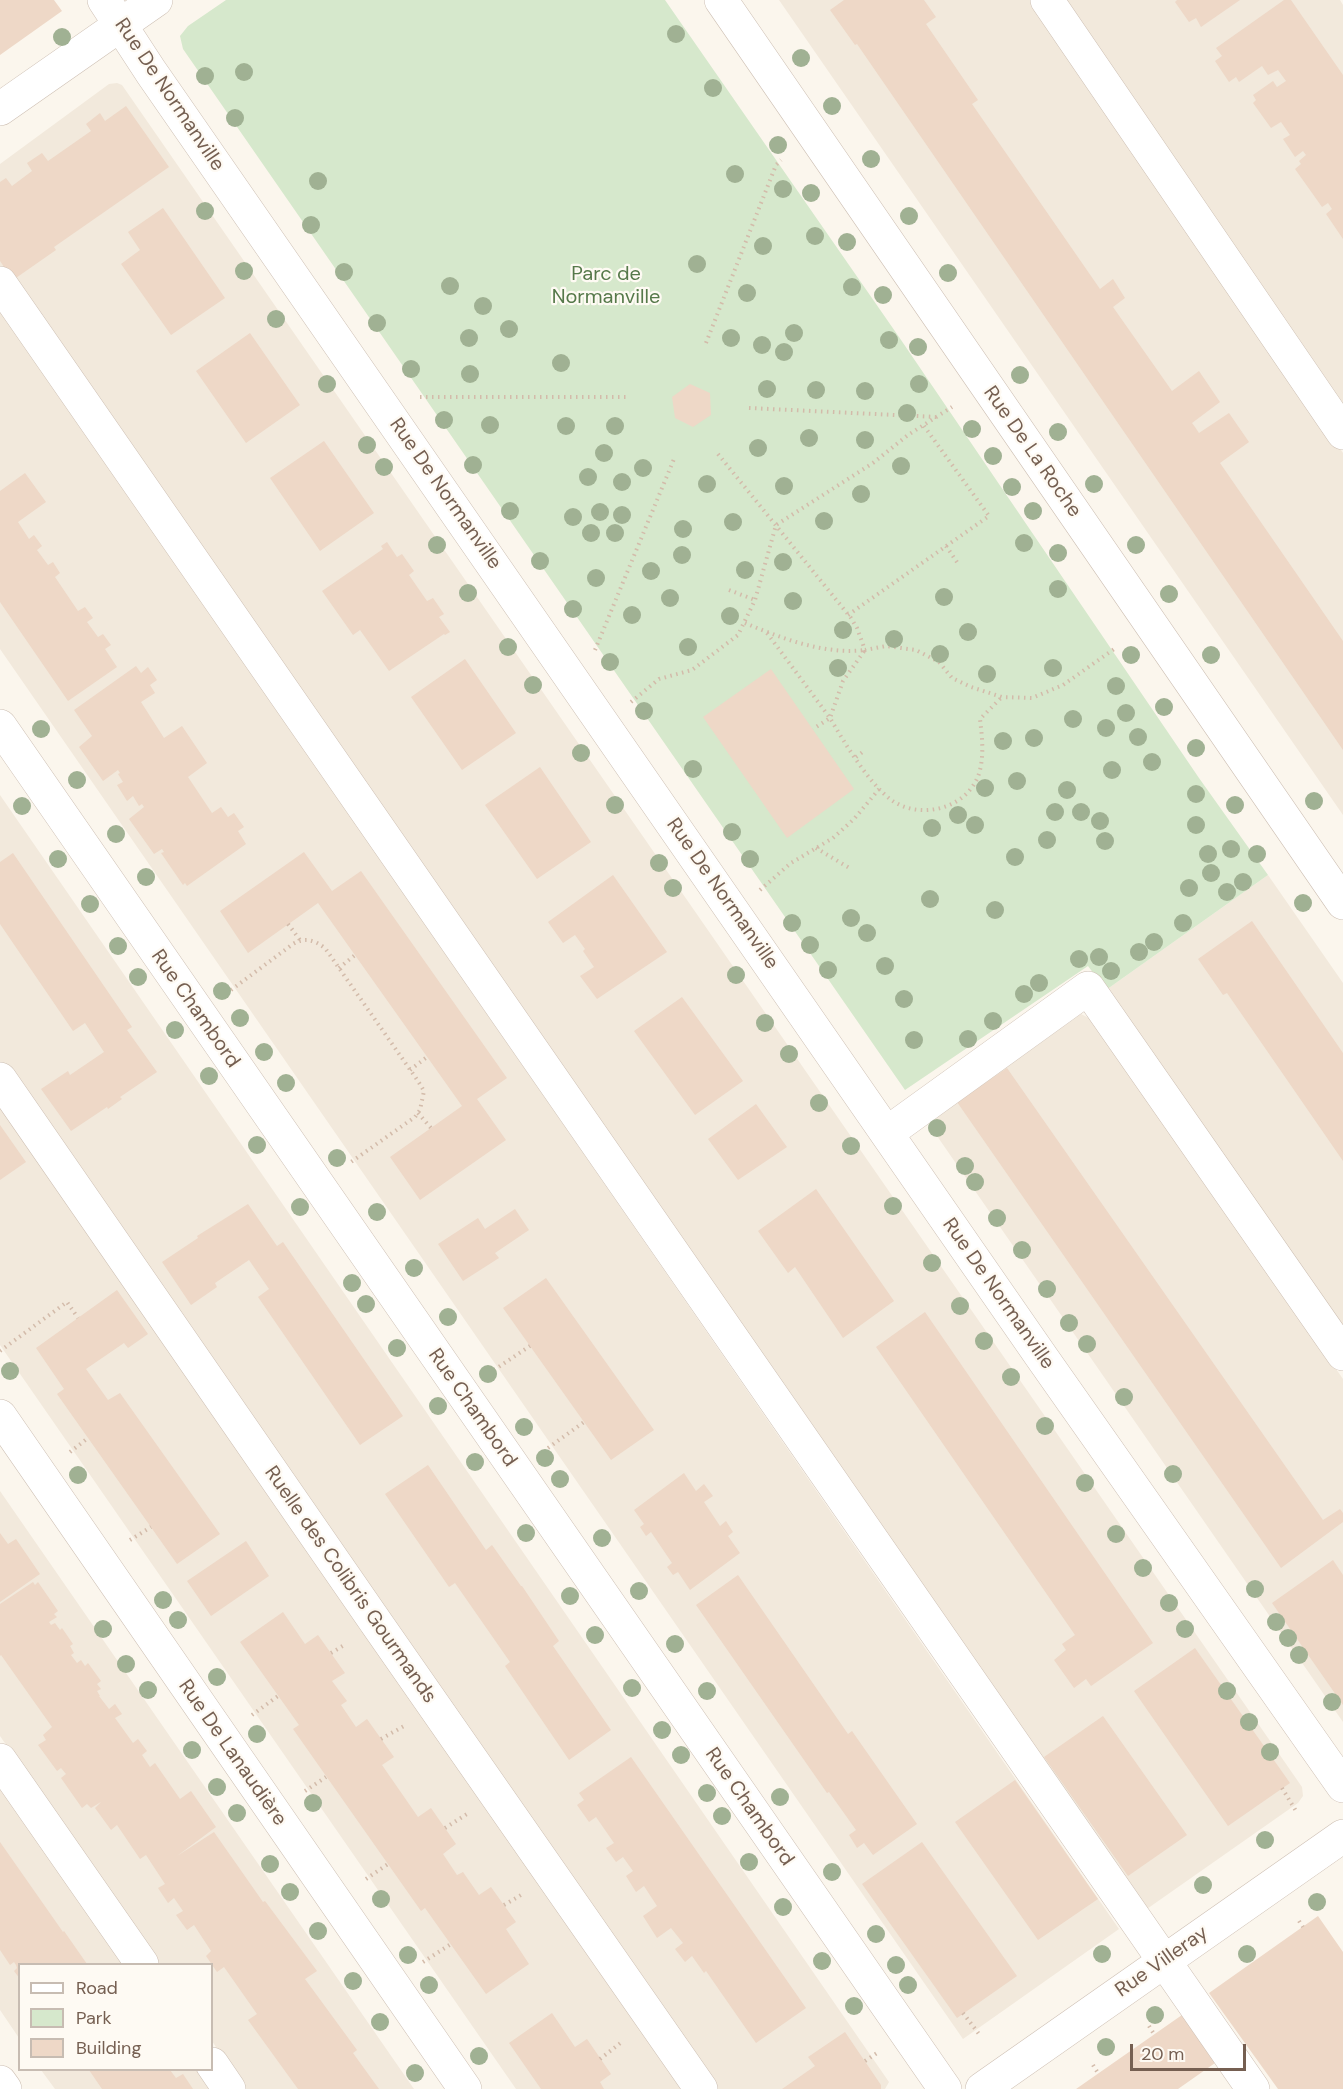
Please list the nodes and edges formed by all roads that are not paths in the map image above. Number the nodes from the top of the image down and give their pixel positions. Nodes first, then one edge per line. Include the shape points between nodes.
1 (156, 0) edge
2 (721, 0) edge
3 (1047, 0) edge
4 (113, 13) edge
5 (0, 110) edge
6 (0, 283) edge
7 (1343, 433) edge
8 (0, 726) edge
9 (1343, 903) edge
10 (0, 1079) edge
11 (887, 1133) junction
12 (1343, 1354) edge
13 (0, 1416) edge
14 (0, 1760) edge
15 (1343, 1786) edge
16 (1343, 1836) edge
17 (1164, 1961) junction
18 (141, 1963) edge
19 (213, 2065) edge
20 (0, 2082) edge
21 (5, 2089) edge
22 (229, 2089) edge
23 (465, 2089) edge
24 (701, 2089) edge
25 (945, 2089) edge
26 (982, 2089) edge
27 (1253, 2089) edge

1 - 4 street
2 - 9 street, Rue De La Roche
3 - 7 street
4 - 5 street
4 - 11 street, Rue De Normanville
6 - 17 street
8 - 25 street, Rue Chambord
10 - 24 street, Ruelle des Colibris Gourmands
11 - 12 street via 1089,988
11 - 15 street, Rue De Normanville
13 - 23 street, Rue De Lanaudière
14 - 18 street
16 - 17 street, Rue Villeray
17 - 26 street, Rue Villeray
17 - 27 street
19 - 22 street
20 - 21 street

